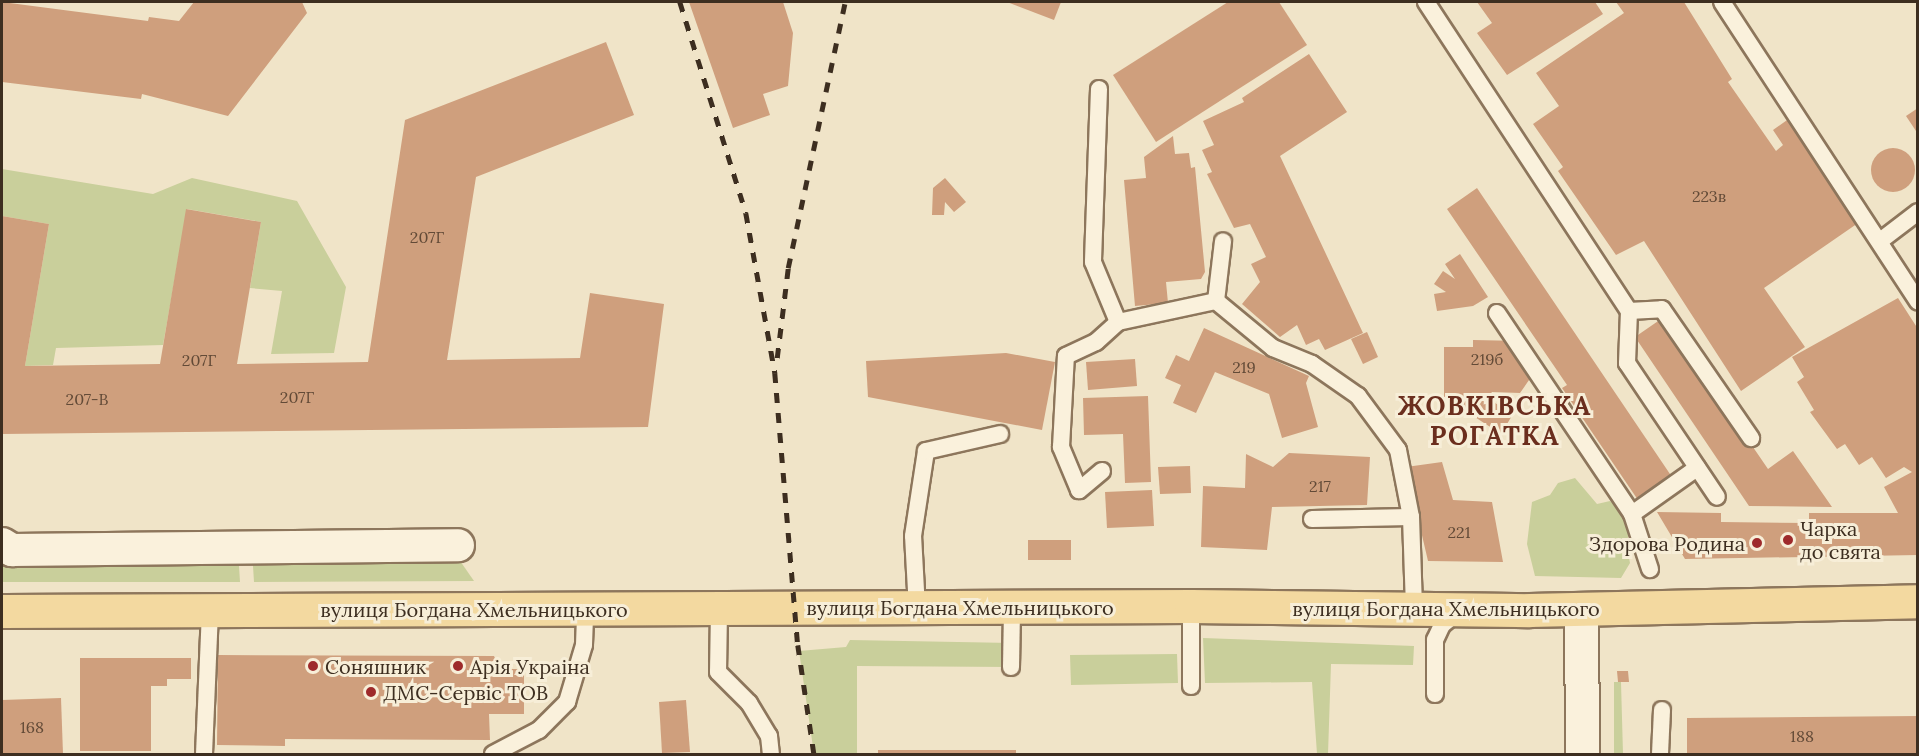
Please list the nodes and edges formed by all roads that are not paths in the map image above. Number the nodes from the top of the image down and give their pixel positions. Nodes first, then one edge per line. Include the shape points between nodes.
1 (1426, 2) edge
2 (1722, 2) edge
3 (1099, 89) dead end
4 (1917, 212) edge
5 (1223, 241) dead end
6 (1880, 241) junction
7 (1917, 300) edge
8 (1216, 301) junction
9 (1629, 311) junction
10 (1497, 313) dead end
11 (1118, 322) junction
12 (1000, 434) dead end
13 (1751, 438) dead end
14 (1697, 468) junction
15 (1102, 471) dead end
16 (1717, 497) dead end
17 (1632, 514) junction
18 (1411, 518) junction
19 (1312, 519) dead end
20 (2, 544) edge
21 (458, 545) dead end
22 (1650, 569) dead end
23 (1917, 601) edge
24 (1191, 606) junction
25 (1413, 607) junction
26 (1012, 608) junction
27 (585, 609) junction
28 (917, 609) junction
29 (1462, 609) junction
30 (210, 610) junction
31 (719, 610) junction
32 (1581, 610) junction
33 (2, 611) edge
34 (1011, 667) dead end
35 (1191, 686) dead end
36 (1435, 693) dead end
37 (1662, 710) dead end
38 (204, 754) edge
39 (493, 754) edge
40 (771, 754) edge
41 (1582, 754) edge
42 (1660, 754) edge

1 - 9 lane
2 - 6 lane
3 - 11 lane via 1093,262
4 - 6 lane
5 - 8 lane
6 - 7 lane
8 - 11 lane
8 - 18 lane via 1274,348 1312,364 1358,396 1398,450
9 - 13 lane via 1662,309
9 - 14 lane via 1627,363
10 - 17 lane
11 - 15 lane via 1096,342 1066,356 1061,447 1078,490
12 - 28 lane via 926,451 913,536
14 - 16 lane
14 - 17 lane
17 - 22 lane
18 - 19 lane
18 - 25 lane
20 - 21 street via 12,550
23 - 32 main road, вулиця Богдана Хмельницького
24 - 25 main road, вулиця Богдана Хмельницького
24 - 26 main road, вулиця Богдана Хмельницького
24 - 35 lane
25 - 29 main road, вулиця Богдана Хмельницького
26 - 28 main road, вулиця Богдана Хмельницького
26 - 34 lane
27 - 30 main road, вулиця Богдана Хмельницького
27 - 31 main road, вулиця Богдана Хмельницького
27 - 39 lane via 584,645 567,702 539,730
28 - 31 main road, вулиця Богдана Хмельницького
29 - 32 main road, вулиця Богдана Хмельницького
29 - 36 lane via 1442,625 1435,640
30 - 33 main road, вулиця Богдана Хмельницького
30 - 38 lane
31 - 40 lane via 718,672 770,736
32 - 41 main road
37 - 42 lane

